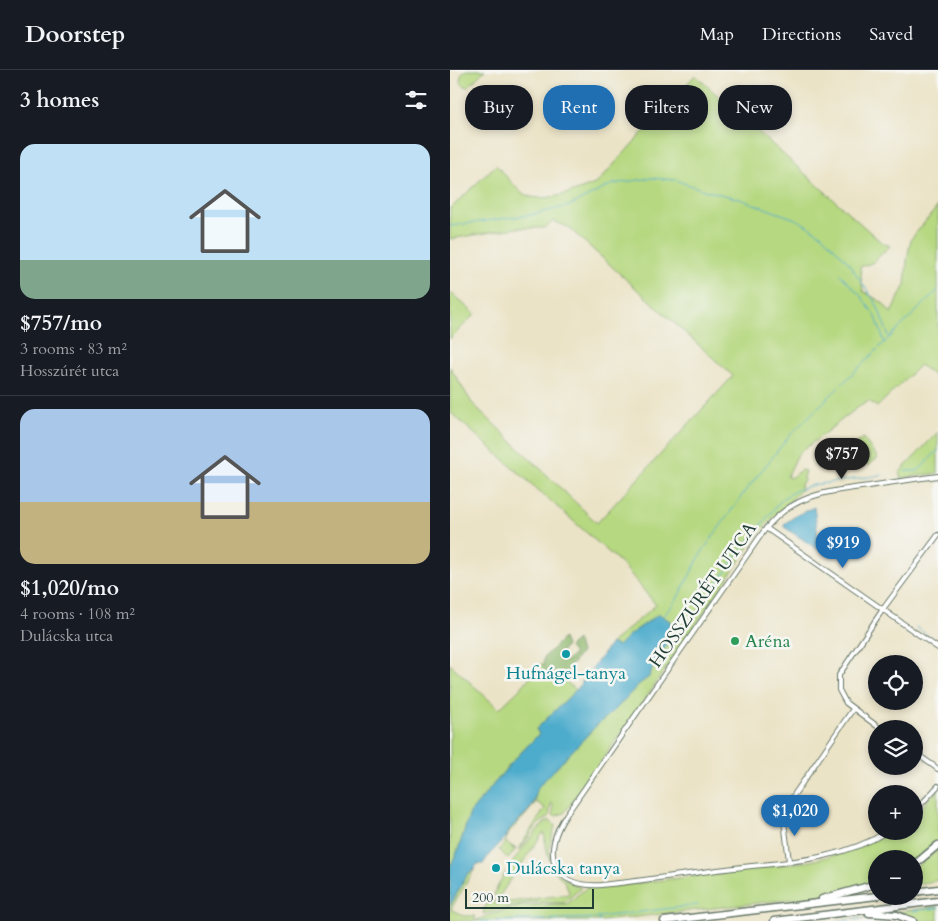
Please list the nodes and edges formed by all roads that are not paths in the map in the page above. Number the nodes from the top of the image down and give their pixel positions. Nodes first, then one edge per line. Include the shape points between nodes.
1 (938, 476) edge
2 (766, 528) junction
3 (938, 535) edge
4 (883, 609) junction
5 (938, 648) edge
6 (853, 709) junction
7 (868, 720) edge
8 (923, 758) edge
9 (938, 769) edge
10 (938, 786) edge
11 (923, 802) edge
12 (871, 840) edge
13 (938, 845) edge
14 (923, 858) edge
15 (790, 861) junction
16 (868, 886) edge
17 (938, 889) edge
18 (923, 891) edge
19 (868, 897) edge
20 (938, 901) edge
21 (797, 906) junction
22 (826, 915) junction
23 (664, 921) edge
24 (774, 921) edge
25 (913, 921) edge

1 - 2 street, HOSSZÚRÉT UTCA via 812,496 784,510
2 - 4 street
2 - 15 street, HOSSZÚRÉT UTCA via 557,829 552,854 564,876 583,885 608,885
3 - 4 street
4 - 5 street
4 - 6 street via 839,675 839,690 846,704
6 - 7 street
6 - 15 street via 786,808 784,821
8 - 9 street
10 - 11 street
12 - 15 street via 845,851 810,860
13 - 14 highway
16 - 21 highway
17 - 18 highway
19 - 21 highway
20 - 22 highway
21 - 23 highway
22 - 24 highway
22 - 25 highway via 882,913

